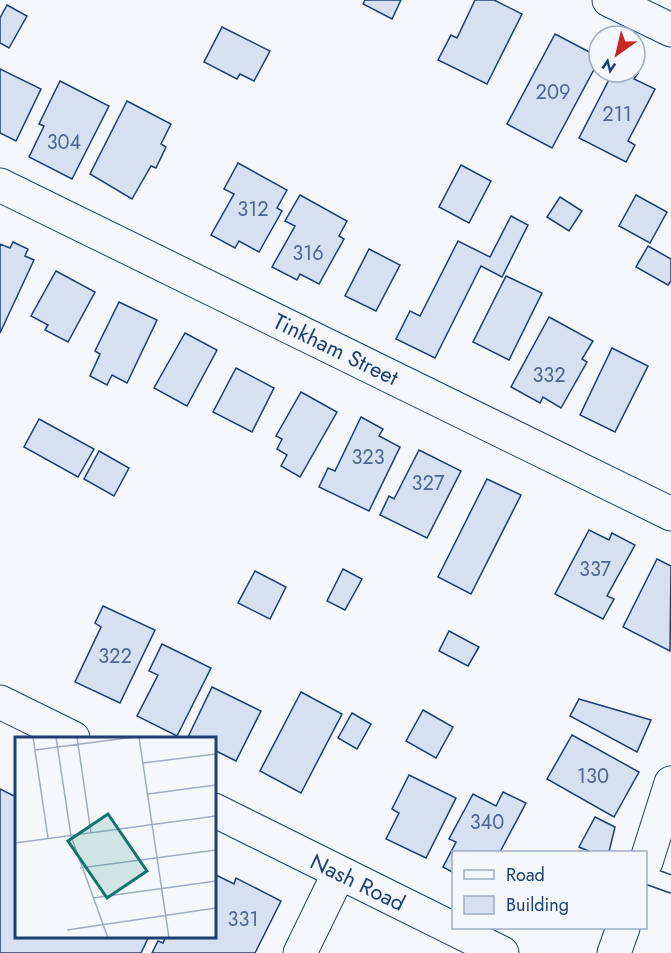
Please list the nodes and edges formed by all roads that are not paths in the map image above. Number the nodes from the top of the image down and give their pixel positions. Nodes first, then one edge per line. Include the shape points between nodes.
1 (609, 0) edge
2 (671, 30) edge
3 (0, 185) edge
4 (671, 514) edge
5 (0, 702) edge
6 (71, 737) edge
7 (671, 786) edge
8 (216, 811) edge
9 (647, 856) edge
10 (339, 873) junction
11 (647, 876) edge
12 (671, 884) edge
13 (452, 928) edge
14 (453, 929) edge
15 (622, 929) edge
16 (300, 953) edge
17 (502, 953) edge
18 (614, 953) edge

1 - 2 street
3 - 4 street, Tinkham Street
5 - 6 street
7 - 9 street
8 - 10 street, Nash Road
10 - 13 street, Nash Road
10 - 16 street
11 - 12 lane
14 - 17 street, Nash Road
15 - 18 street

